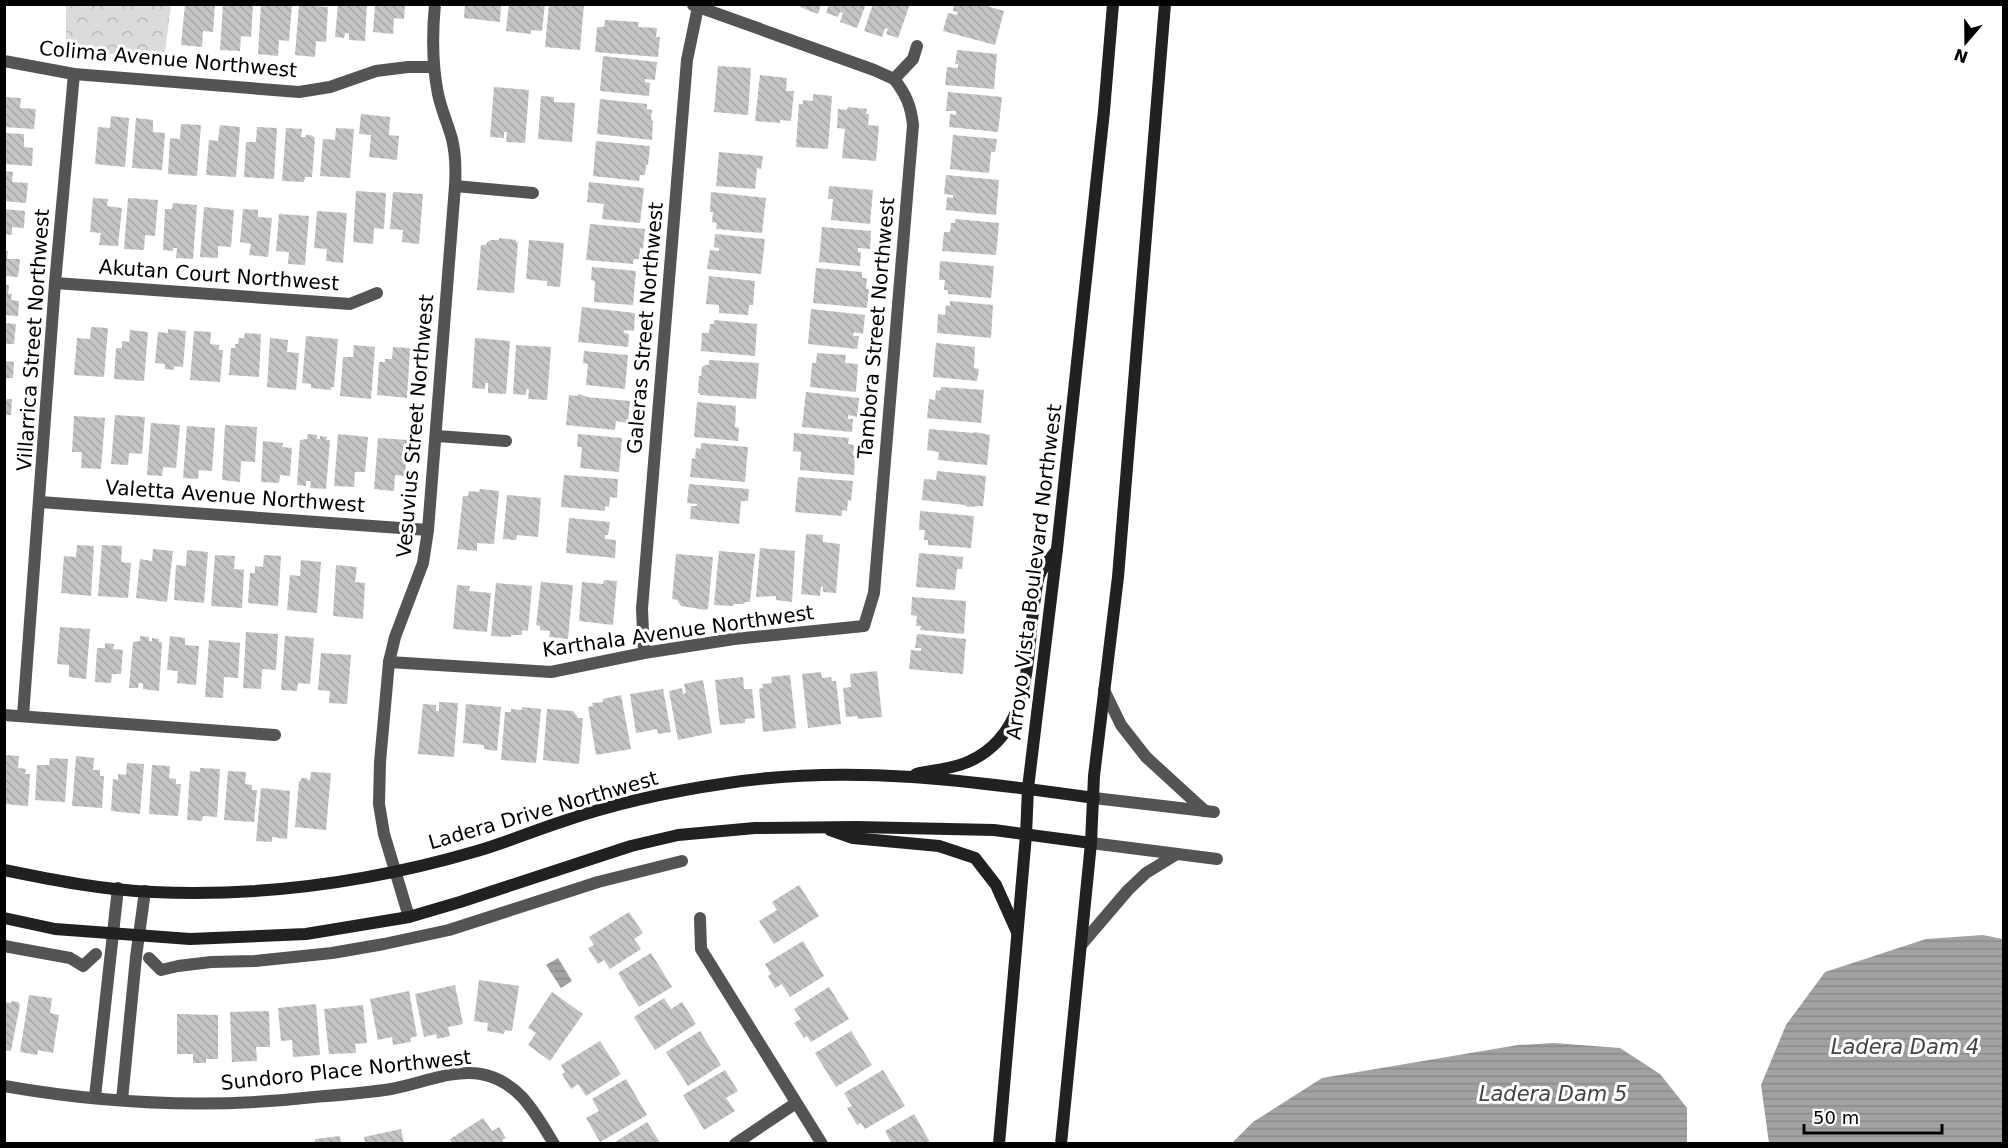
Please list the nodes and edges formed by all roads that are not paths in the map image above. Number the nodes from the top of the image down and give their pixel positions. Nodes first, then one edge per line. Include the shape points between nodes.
1 (435, 4) edge
2 (1113, 4) edge
3 (1165, 4) edge
4 (695, 6) edge
5 (917, 46) dead end
6 (4, 61) edge
7 (434, 68) junction
8 (74, 74) junction
9 (894, 80) junction
10 (455, 186) junction
11 (533, 193) dead end
12 (55, 283) junction
13 (378, 293) dead end
14 (436, 436) junction
15 (506, 441) dead end
16 (40, 502) junction
17 (428, 530) junction
18 (1057, 549) junction
19 (864, 626) joint
20 (644, 653) junction
21 (389, 663) junction
22 (1104, 690) junction
23 (4, 715) edge
24 (23, 716) junction
25 (275, 735) dead end
26 (904, 776) junction
27 (1028, 788) junction
28 (1094, 798) junction
29 (823, 827) junction
30 (1026, 835) junction
31 (1091, 843) junction
32 (1177, 854) junction
33 (1217, 859) dead end
34 (682, 861) dead end
35 (4, 870) edge
36 (394, 873) junction
37 (118, 888) junction
38 (145, 891) junction
39 (409, 917) junction
40 (4, 918) edge
41 (700, 918) dead end
42 (113, 933) junction
43 (1018, 934) junction
44 (139, 935) junction
45 (1081, 945) junction
46 (4, 946) edge
47 (96, 954) dead end
48 (149, 958) dead end
49 (4, 1086) edge
50 (95, 1097) junction
51 (122, 1100) junction
52 (796, 1103) junction
53 (554, 1143) edge
54 (735, 1143) edge
55 (822, 1143) edge
56 (999, 1143) edge
57 (1061, 1143) edge

1 - 7 street, Vesuvius Street Northwest
2 - 18 main road, Arroyo Vista Boulevard Northwest
3 - 22 main road via 1118,577
4 - 9 street
4 - 20 street, Galeras Street Northwest via 687,60 642,609
5 - 9 street via 913,59
6 - 8 street, Colima Avenue Northwest
7 - 8 street, Colima Avenue Northwest via 376,71 330,87 299,92
7 - 10 street, Vesuvius Street Northwest via 456,160
8 - 12 street, Villarrica Street Northwest
9 - 19 street, Tambora Street Northwest via 911,107 913,125 874,593
10 - 11 street
10 - 14 street, Vesuvius Street Northwest
12 - 13 street, Akutan Court Northwest via 350,304
12 - 16 street, Villarrica Street Northwest
14 - 15 street
14 - 17 street, Vesuvius Street Northwest
16 - 17 street, Valetta Avenue Northwest
16 - 24 street, Villarrica Street Northwest
17 - 21 street, Vesuvius Street Northwest via 423,563
18 - 26 main road via 1039,575 1020,707 1001,738 969,762
18 - 27 main road, Arroyo Vista Boulevard Northwest
19 - 20 street, Karthala Avenue Northwest
20 - 21 street, Karthala Avenue Northwest via 551,672
21 - 36 street, Vesuvius Street Northwest via 380,804
22 - 28 main road
22 - 28 street via 1121,725 1146,757 1209,812
23 - 24 street
24 - 25 street
26 - 27 main road, Ladera Drive Northwest
26 - 36 main road, Ladera Drive Northwest via 772,778 681,790
27 - 28 main road, Ladera Drive Northwest
27 - 30 main road, Arroyo Vista Boulevard Northwest
28 - 31 main road
29 - 30 main road via 994,830
29 - 39 main road via 678,835 631,846
29 - 43 main road via 853,838 939,846 975,858 996,885
30 - 31 main road
30 - 43 main road, Arroyo Vista Boulevard Northwest
31 - 32 street
31 - 45 main road
32 - 33 street
32 - 45 street via 1146,873 1128,890
34 - 48 street via 598,882 449,930 384,944 161,970
35 - 37 main road, Ladera Drive Northwest via 59,882
36 - 38 main road, Ladera Drive Northwest via 321,886 241,892
36 - 39 street, Vesuvius Street Northwest
37 - 38 main road, Ladera Drive Northwest
37 - 42 street
38 - 44 street
39 - 44 main road via 295,935 190,939
40 - 42 main road
41 - 52 street via 701,949
42 - 44 main road
42 - 50 street
43 - 56 main road, Arroyo Vista Boulevard Northwest
44 - 51 street
45 - 57 main road
46 - 47 street via 70,958 83,966
49 - 50 street, Sundoro Place Northwest
50 - 51 street, Sundoro Place Northwest
51 - 53 street, Sundoro Place Northwest via 253,1103 391,1089 469,1072 510,1085 529,1105
52 - 54 street
52 - 55 street

